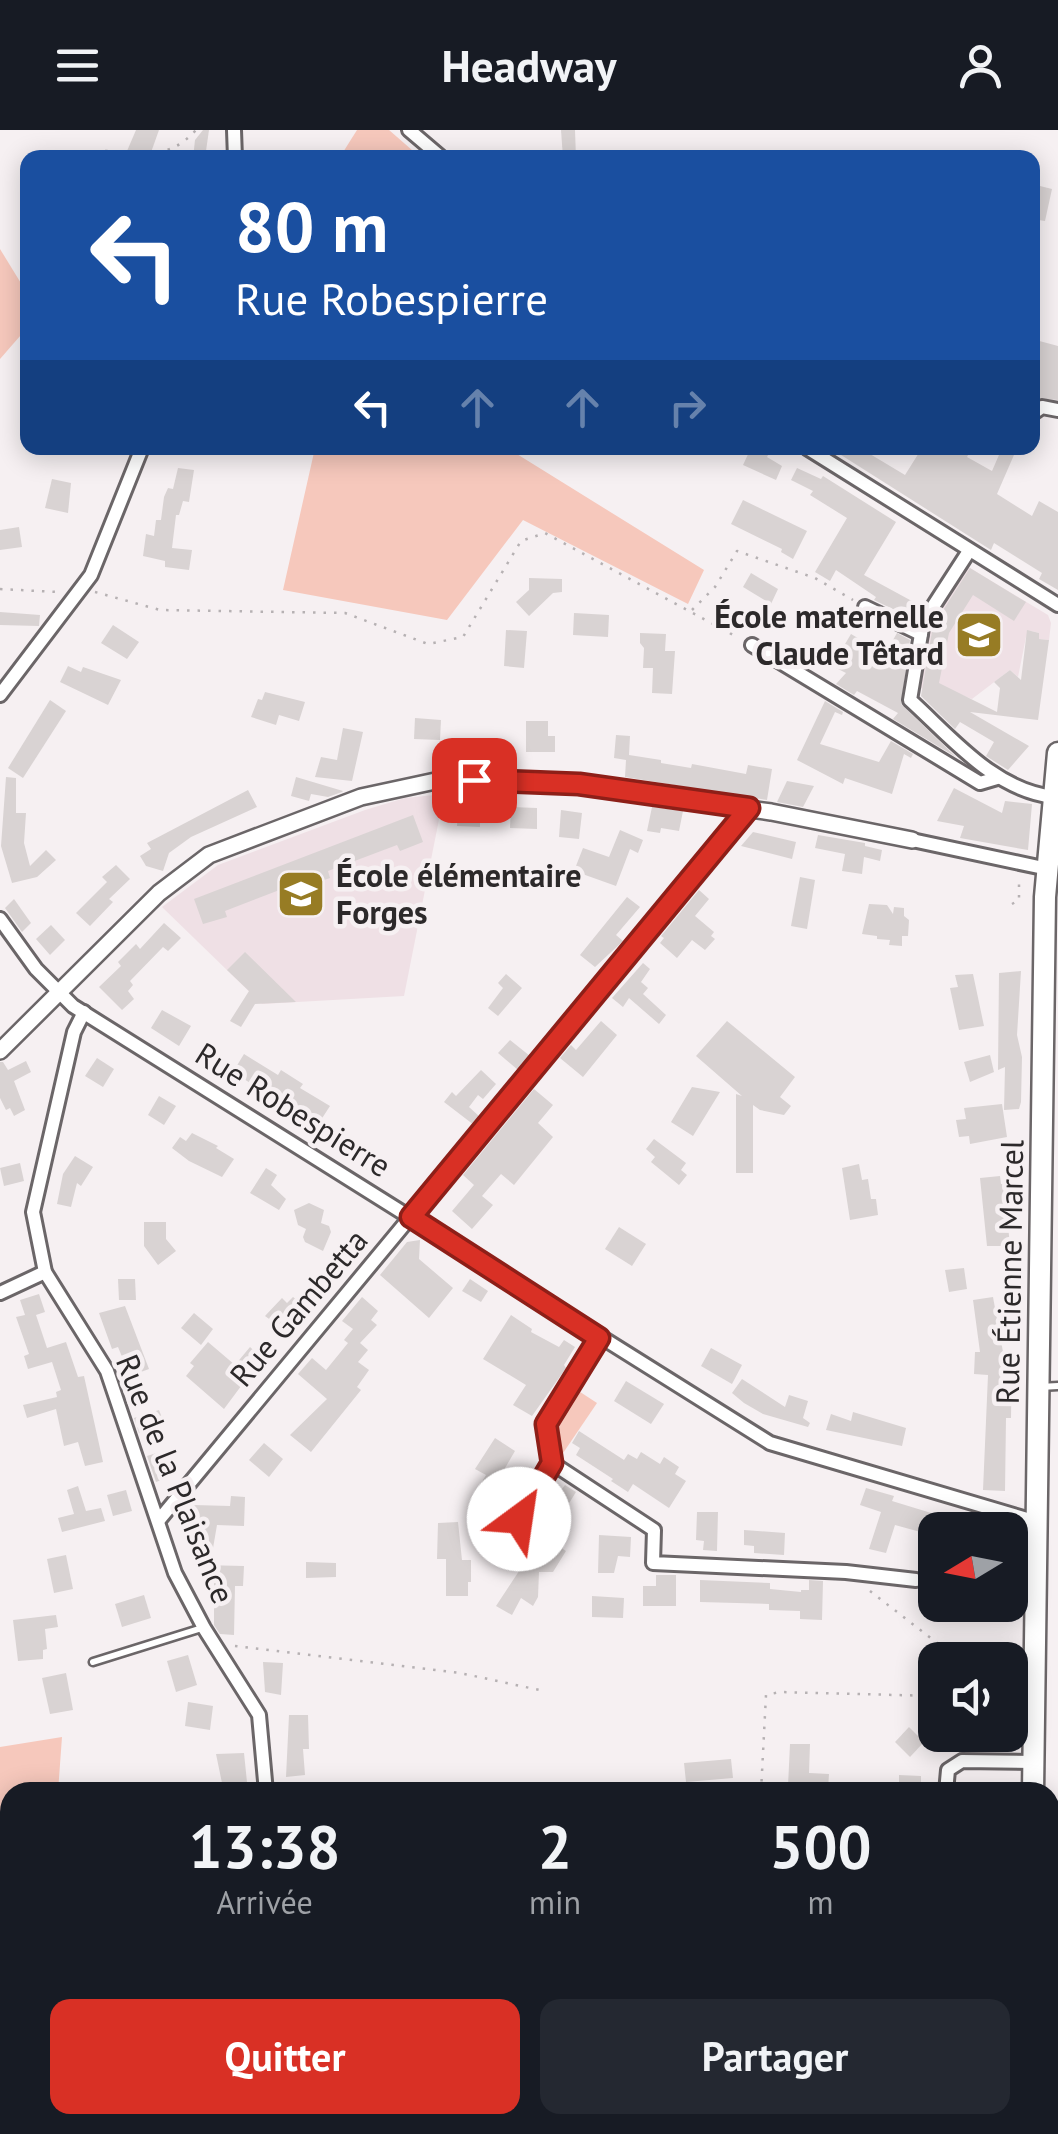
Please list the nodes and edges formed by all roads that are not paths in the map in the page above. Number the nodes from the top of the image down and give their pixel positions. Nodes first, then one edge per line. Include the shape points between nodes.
1 (409, 130) edge
2 (433, 150) edge
3 (139, 455) edge
4 (818, 455) edge
5 (969, 551) junction
6 (1058, 605) edge
7 (865, 607) road end
8 (921, 634) junction
9 (752, 646) road end
10 (0, 695) edge
11 (1058, 752) edge
12 (996, 778) junction
13 (1054, 797) junction
14 (749, 808) junction
15 (912, 840) joint
16 (1048, 869) junction
17 (0, 920) edge
18 (59, 995) junction
19 (84, 1012) junction
20 (0, 1050) edge
21 (411, 1217) junction
22 (45, 1272) junction
23 (0, 1293) edge
24 (599, 1338) junction
25 (1048, 1387) edge
26 (552, 1463) junction
27 (159, 1520) junction
28 (1037, 1522) junction
29 (503, 1546) dead end
30 (916, 1580) dead end
31 (204, 1628) junction
32 (94, 1662) dead end
33 (1034, 1762) junction
34 (265, 1782) edge
35 (947, 1782) edge
36 (1034, 1782) edge

1 - 2 street
3 - 10 street via 91,575
4 - 5 street
5 - 6 street
5 - 8 street via 922,622
7 - 8 street
8 - 12 street via 910,700
9 - 12 street via 980,783
11 - 13 main road, Rue Étienne Marcel
12 - 13 street
13 - 16 main road, Rue Étienne Marcel
14 - 15 street
14 - 18 street via 508,780 440,780 361,797 209,855 159,893
14 - 21 street, Rue Gambetta
15 - 16 street
16 - 25 main road, Rue Étienne Marcel
17 - 18 street, Rue Robespierre
18 - 19 street, Rue Robespierre
18 - 20 street
19 - 21 street, Rue Robespierre
19 - 22 street, Rue de la Plaisance via 33,1212
21 - 24 street, Rue Robespierre
21 - 27 street, Rue Gambetta
22 - 23 street
22 - 27 street, Rue de la Plaisance via 107,1370
24 - 26 street via 546,1424
24 - 28 street, Rue Robespierre via 770,1443
25 - 28 main road, Rue Étienne Marcel
26 - 29 street
26 - 30 street via 654,1530 652,1563
27 - 31 street, Rue de la Plaisance via 175,1573
28 - 33 main road, Rue Étienne Marcel
31 - 32 lane, Rue de la Plaisance
31 - 34 street, Rue de la Plaisance via 260,1715
33 - 35 street via 962,1761 948,1770
33 - 36 main road, Rue Étienne Marcel

